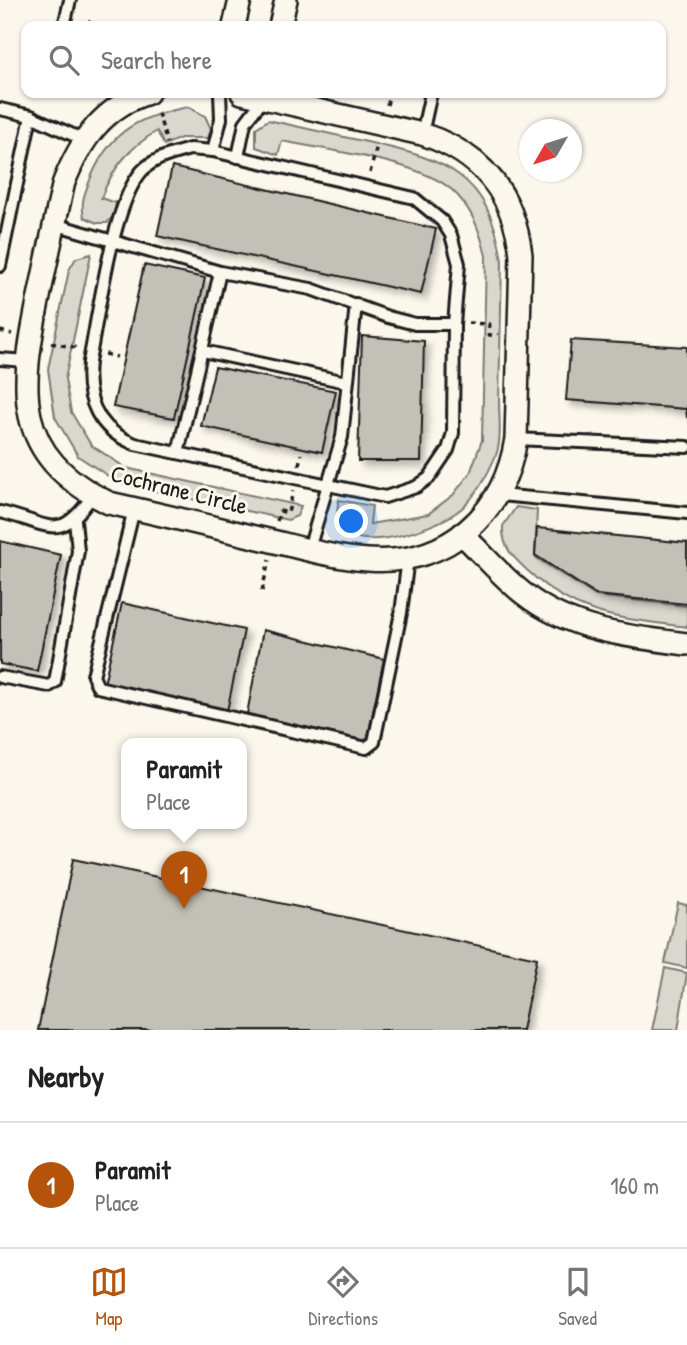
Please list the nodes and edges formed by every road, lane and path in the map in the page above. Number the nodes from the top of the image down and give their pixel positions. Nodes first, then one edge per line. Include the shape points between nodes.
1 (70, 0) edge
2 (240, 0) edge
3 (286, 0) edge
4 (65, 21) edge
5 (235, 21) edge
6 (281, 21) edge
7 (119, 98) edge
8 (220, 98) edge
9 (262, 98) edge
10 (276, 98) edge
11 (389, 98) edge
12 (430, 98) edge
13 (387, 105) dead end
14 (0, 109) edge
15 (158, 113) dead end
16 (31, 116) junction
17 (422, 134) junction
18 (84, 140) junction
19 (167, 145) dead end
20 (377, 145) dead end
21 (213, 151) junction
22 (238, 157) junction
23 (373, 164) dead end
24 (54, 224) junction
25 (114, 242) junction
26 (0, 266) edge
27 (220, 272) junction
28 (356, 304) junction
29 (466, 323) dead end
30 (454, 324) junction
31 (0, 331) edge
32 (12, 334) dead end
33 (498, 335) dead end
34 (51, 343) dead end
35 (83, 349) dead end
36 (203, 351) junction
37 (103, 354) dead end
38 (117, 356) dead end
39 (0, 359) edge
40 (26, 361) junction
41 (346, 382) junction
42 (516, 439) junction
43 (687, 447) edge
44 (178, 453) junction
45 (301, 454) dead end
46 (298, 471) dead end
47 (328, 483) junction
48 (293, 491) dead end
49 (93, 495) junction
50 (500, 495) junction
51 (134, 509) junction
52 (0, 512) edge
53 (687, 513) edge
54 (75, 520) junction
55 (277, 522) dead end
56 (462, 534) junction
57 (309, 549) junction
58 (408, 558) junction
59 (268, 560) dead end
60 (262, 591) dead end
61 (687, 645) edge
62 (0, 677) edge

1 - 4 lane
2 - 5 street
3 - 6 street
7 - 18 street, Cochrane Circle
8 - 21 lane via 221,119
9 - 22 lane via 245,123
10 - 17 street, Cochrane Circle
11 - 13 path
12 - 17 lane
14 - 16 lane
15 - 19 path
16 - 18 lane
16 - 26 lane
17 - 42 street, Cochrane Circle via 459,149 486,172 507,202 517,229 521,255
18 - 24 street, Cochrane Circle via 64,182
20 - 23 path
21 - 22 lane
21 - 25 lane via 190,149 168,155 139,174
22 - 30 lane via 414,198 427,206 442,221 457,253
24 - 25 lane
24 - 40 street, Cochrane Circle
25 - 27 lane
25 - 44 lane via 89,362 95,413 119,438
27 - 28 lane via 311,289
27 - 36 lane
28 - 30 lane via 415,324
28 - 41 lane
29 - 33 path via 489,324 489,335
30 - 47 lane via 453,433 440,466 416,488 392,496 369,495
31 - 32 path
34 - 35 path
36 - 41 lane
36 - 44 lane
37 - 38 path
39 - 40 lane
40 - 49 street, Cochrane Circle via 26,401 35,433 57,466
41 - 47 lane via 342,438
42 - 43 lane
42 - 50 street, Cochrane Circle
44 - 47 lane
45 - 46 path
47 - 57 lane
48 - 55 path via 288,513 279,511
49 - 51 street, Cochrane Circle
49 - 54 lane
50 - 53 lane
50 - 56 street, Cochrane Circle
51 - 57 street, Cochrane Circle
51 - 58 lane via 93,676 98,687 366,748 374,742
52 - 54 lane via 50,528
54 - 62 lane via 78,551 55,682 49,686
56 - 58 street, Cochrane Circle
56 - 61 street via 526,595 583,626
57 - 58 street, Cochrane Circle via 370,561
59 - 60 path

